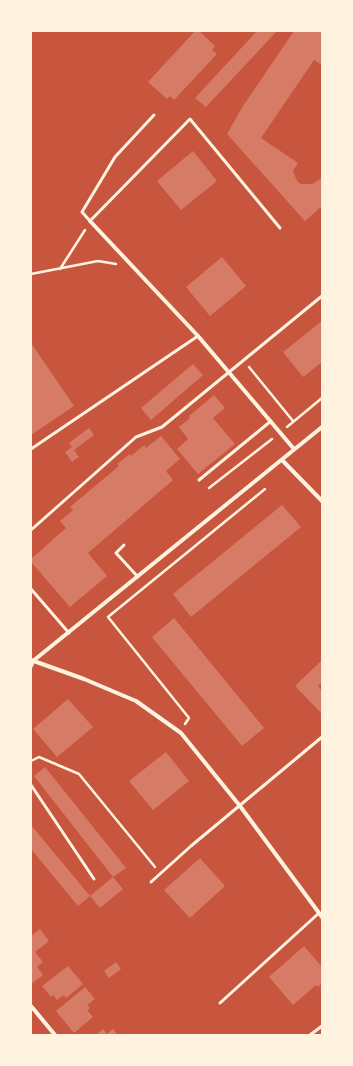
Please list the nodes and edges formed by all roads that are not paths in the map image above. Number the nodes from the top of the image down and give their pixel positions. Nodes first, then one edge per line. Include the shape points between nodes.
1 (154, 115) dead end
2 (90, 221) junction
3 (280, 228) dead end
4 (322, 296) edge
5 (198, 336) junction
6 (228, 372) junction
7 (271, 421) junction
8 (322, 427) edge
9 (31, 449) edge
10 (294, 449) junction
11 (282, 460) junction
12 (199, 480) dead end
13 (322, 501) edge
14 (31, 530) edge
15 (124, 545) dead end
16 (138, 577) junction
17 (31, 589) edge
18 (69, 633) junction
19 (32, 661) edge
20 (31, 666) edge
21 (322, 737) edge
22 (31, 785) edge
23 (240, 806) junction
24 (94, 879) dead end
25 (151, 882) dead end
26 (319, 913) junction
27 (322, 918) edge
28 (220, 1003) dead end
29 (31, 1006) edge
30 (322, 1026) edge
31 (55, 1035) edge
32 (310, 1035) edge

1 - 2 lane via 115,157 82,212
2 - 3 lane via 190,119
2 - 5 street
4 - 6 lane
5 - 6 street
5 - 9 lane
6 - 7 street
6 - 14 lane via 162,427 136,437
7 - 10 street
7 - 12 lane
8 - 10 street
10 - 11 street
11 - 13 street
11 - 16 street
15 - 16 lane via 116,552
16 - 18 street
17 - 18 lane
18 - 19 street
19 - 20 street
19 - 23 street via 136,701 181,733
21 - 23 lane
22 - 24 lane
23 - 25 lane
23 - 26 street
26 - 27 street
26 - 28 lane
29 - 31 street
30 - 32 lane

